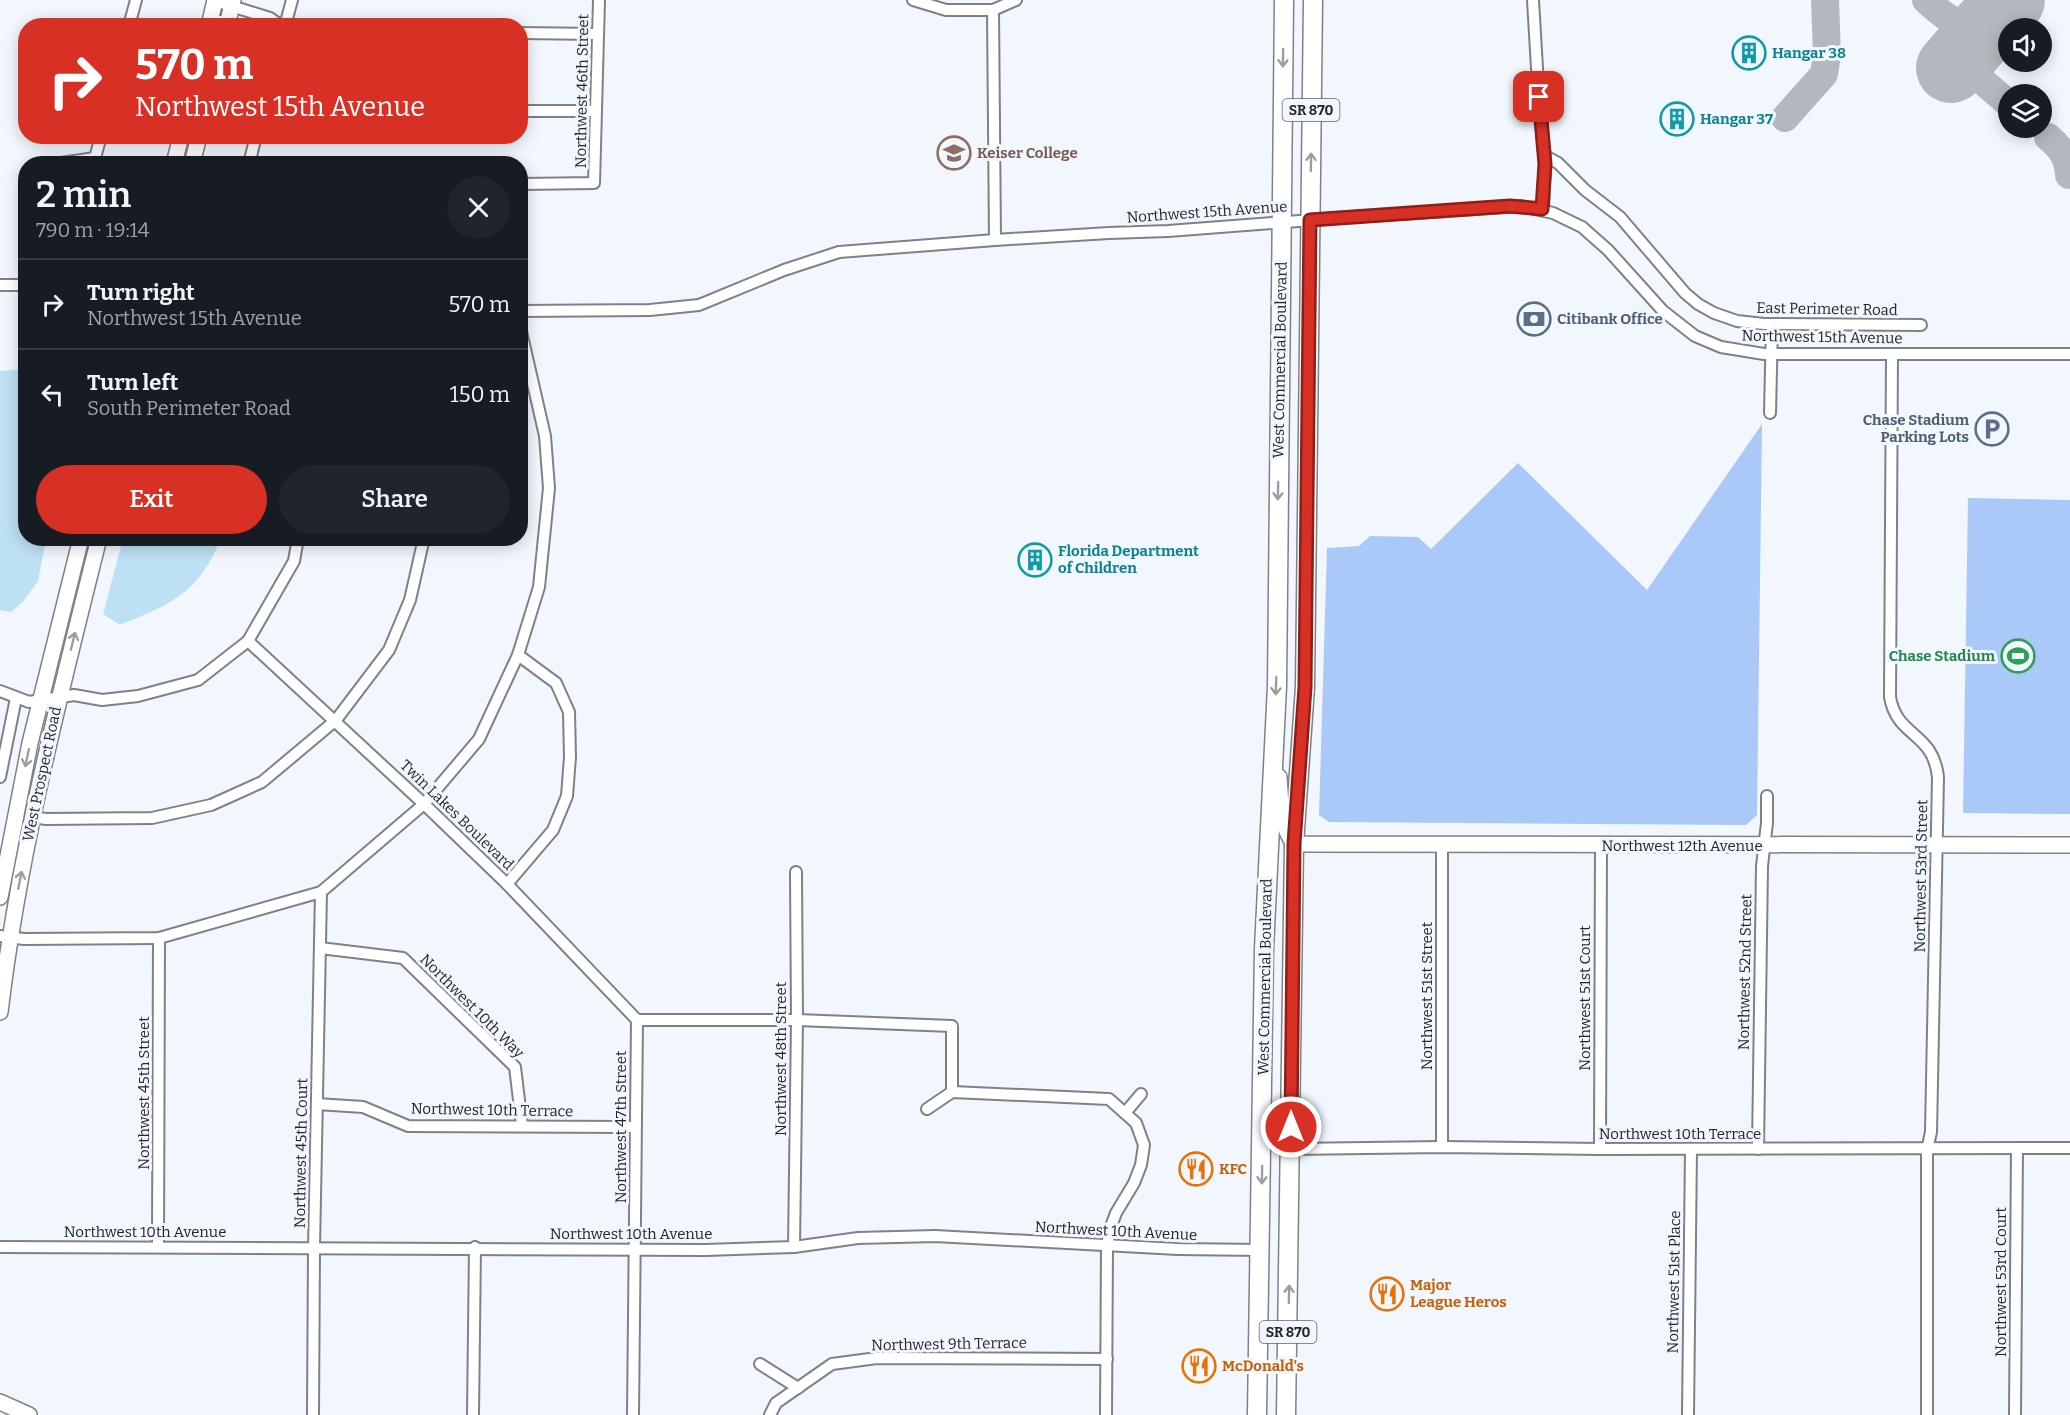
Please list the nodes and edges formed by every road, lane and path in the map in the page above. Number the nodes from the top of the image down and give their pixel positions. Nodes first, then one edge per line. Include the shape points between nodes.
1 (136, 0) edge
2 (215, 0) edge
3 (292, 0) edge
4 (599, 0) edge
5 (914, 0) edge
6 (1016, 0) edge
7 (1284, 0) edge
8 (1313, 0) edge
9 (1533, 0) edge
10 (232, 3) edge
11 (993, 10) junction
12 (131, 18) edge
13 (210, 18) edge
14 (270, 18) edge
15 (287, 18) edge
16 (528, 33) edge
17 (598, 34) junction
18 (528, 111) edge
19 (595, 111) junction
20 (1545, 156) junction
21 (528, 184) edge
22 (1542, 209) junction
23 (1310, 220) junction
24 (1281, 223) junction
25 (995, 240) junction
26 (0, 285) edge
27 (18, 285) edge
28 (528, 311) edge
29 (1772, 324) junction
30 (1921, 325) dead end
31 (1771, 354) junction
32 (1892, 354) junction
33 (2070, 354) edge
34 (528, 362) edge
35 (1770, 413) dead end
36 (79, 546) edge
37 (97, 546) edge
38 (297, 546) edge
39 (422, 546) edge
40 (248, 641) junction
41 (518, 655) junction
42 (0, 691) edge
43 (16, 698) junction
44 (59, 698) junction
45 (41, 701) junction
46 (336, 720) junction
47 (1275, 720) junction
48 (0, 777) edge
49 (1767, 796) dead end
50 (424, 804) junction
51 (32, 817) junction
52 (1294, 844) junction
53 (1442, 845) junction
54 (2070, 845) edge
55 (1601, 846) junction
56 (1764, 846) junction
57 (1935, 846) junction
58 (796, 872) dead end
59 (1268, 877) junction
60 (507, 884) junction
61 (321, 892) junction
62 (0, 897) edge
63 (5, 937) edge
64 (159, 938) junction
65 (320, 948) junction
66 (0, 1012) edge
67 (637, 1020) junction
68 (797, 1020) junction
69 (1292, 1050) junction
70 (952, 1092) junction
71 (1141, 1094) dead end
72 (317, 1104) junction
73 (927, 1109) dead end
74 (1125, 1113) junction
75 (522, 1125) junction
76 (634, 1127) junction
77 (1442, 1147) junction
78 (2017, 1148) junction
79 (2070, 1148) edge
80 (1291, 1149) junction
81 (1600, 1149) junction
82 (1691, 1149) junction
83 (1758, 1149) junction
84 (1928, 1150) junction
85 (1107, 1246) junction
86 (0, 1247) edge
87 (158, 1247) junction
88 (475, 1247) junction
89 (794, 1247) junction
90 (314, 1248) junction
91 (636, 1249) junction
92 (1260, 1250) junction
93 (1107, 1359) junction
94 (760, 1364) dead end
95 (798, 1388) junction
96 (0, 1402) edge
97 (29, 1415) edge
98 (313, 1415) edge
99 (473, 1415) edge
100 (633, 1415) edge
101 (770, 1415) edge
102 (1106, 1415) edge
103 (1257, 1415) edge
104 (1286, 1415) edge
105 (1688, 1415) edge
106 (1927, 1415) edge
107 (2015, 1415) edge

1 - 12 street
2 - 10 street
2 - 13 main road
3 - 15 street
4 - 17 street, Northwest 46th Street
5 - 11 street via 946,10
6 - 11 street
7 -> 24 highway, West Commercial Boulevard / SR 870
23 -> 8 highway, West Commercial Boulevard / SR 870
9 - 20 street
10 - 14 street
11 - 25 street
16 - 17 street
17 - 19 street, Northwest 46th Street
18 - 19 street
19 - 21 street, Northwest 46th Street via 594,183
20 - 22 street
20 - 29 street, East Perimeter Road via 1628,225 1679,287 1698,303 1730,319
22 - 23 street, Northwest 15th Avenue via 1510,206
22 - 31 street, Northwest 15th Avenue via 1563,216 1591,234 1663,311 1695,336 1731,350
23 - 24 street, Northwest 15th Avenue
23 - 52 highway, West Commercial Boulevard / SR 870 via 1305,687
24 - 25 street, Northwest 15th Avenue
24 -> 47 highway, West Commercial Boulevard / SR 870
25 - 28 street, Northwest 15th Avenue via 839,252 699,305 650,310
26 - 27 street
29 - 30 street, East Perimeter Road
29 - 31 street
31 - 32 street, Northwest 15th Avenue
31 - 35 street
32 - 33 street, Northwest 15th Avenue
32 - 57 street, Northwest 53rd Street via 1890,698 1900,721 1926,744 1936,763
34 - 41 street via 545,436 549,488 539,587
36 - 45 main road, West Prospect Road
44 -> 37 main road, West Prospect Road
38 - 40 street via 294,561
39 - 46 street via 410,600 389,650
40 - 44 street via 198,680 138,696 102,700 74,695
40 - 46 street, Twin Lakes Boulevard
41 - 50 street via 479,739
41 - 60 street via 556,683 569,712 570,757 567,796 553,830
42 - 43 street
43 - 45 street
43 - 48 street
44 - 45 street
44 - 51 main road, West Prospect Road
45 -> 62 main road, West Prospect Road
46 - 50 street, Twin Lakes Boulevard
46 - 51 street via 262,782 211,805 152,818
47 - 52 main road, West Commercial Boulevard via 1282,815
47 - 59 highway, West Commercial Boulevard / SR 870
49 - 56 street, Northwest 52nd Street
50 - 60 street, Twin Lakes Boulevard
50 - 61 street
63 -> 51 main road, West Prospect Road
52 - 53 main road, Northwest 12th Avenue
52 - 69 highway, West Commercial Boulevard / SR 870
53 - 55 main road, Northwest 12th Avenue
53 - 77 street, Northwest 51st Street
54 - 57 main road, Northwest 12th Avenue
55 - 56 main road, Northwest 12th Avenue
55 - 81 street, Northwest 51st Court
56 - 57 main road, Northwest 12th Avenue
56 - 83 street, Northwest 52nd Street
57 - 84 street, Northwest 53rd Street
58 - 68 street, Northwest 48th Street
59 - 69 highway via 1281,882 1284,888 1283,964
59 -> 92 highway, West Commercial Boulevard / SR 870
60 - 67 street, Twin Lakes Boulevard
61 - 64 street
61 - 65 street, Northwest 45th Court
63 - 64 street
63 - 66 main road, West Prospect Road
64 - 87 street, Northwest 45th Street
65 - 72 street, Northwest 45th Court
65 - 75 street, Northwest 10th Way via 403,958 515,1066
67 - 68 street
67 - 76 street, Northwest 47th Street
68 - 70 street via 952,1026
68 - 89 street, Northwest 48th Street
69 - 80 highway, West Commercial Boulevard / SR 870
70 - 73 street
70 - 74 street via 1108,1099
71 - 74 street
72 - 75 street, Northwest 10th Terrace via 363,1107 408,1126
72 - 90 street, Northwest 45th Court
74 - 85 street via 1136,1123 1144,1145 1141,1165 1116,1213
75 - 76 street, Northwest 10th Terrace
76 - 91 street, Northwest 47th Street
77 - 80 street, Northwest 10th Terrace
77 - 81 street, Northwest 10th Terrace
78 - 79 street, Northwest 10th Terrace
78 - 84 street, Northwest 10th Terrace
78 - 107 street, Northwest 53rd Court
104 -> 80 highway, West Commercial Boulevard / SR 870
81 - 82 street, Northwest 10th Terrace
82 - 83 street, Northwest 10th Terrace
82 - 105 street, Northwest 51st Place
83 - 84 street, Northwest 10th Terrace
84 - 106 street, Northwest 53rd Street
85 - 89 street, Northwest 10th Avenue via 935,1236 858,1238
85 - 92 street, Northwest 10th Avenue
85 - 93 street
86 - 87 street, Northwest 10th Avenue
87 - 90 street, Northwest 10th Avenue
88 - 90 street, Northwest 10th Avenue
88 - 91 street, Northwest 10th Avenue
88 - 99 street
89 - 91 street, Northwest 10th Avenue
90 - 98 street, Northwest 45th Court
91 - 100 street, Northwest 47th Street
92 - 103 highway, West Commercial Boulevard / SR 870
93 - 95 street, Northwest 9th Terrace via 877,1358 832,1365
93 - 102 street
94 - 95 street
95 - 101 street, Northwest 9th Terrace via 776,1403
96 - 97 main road

